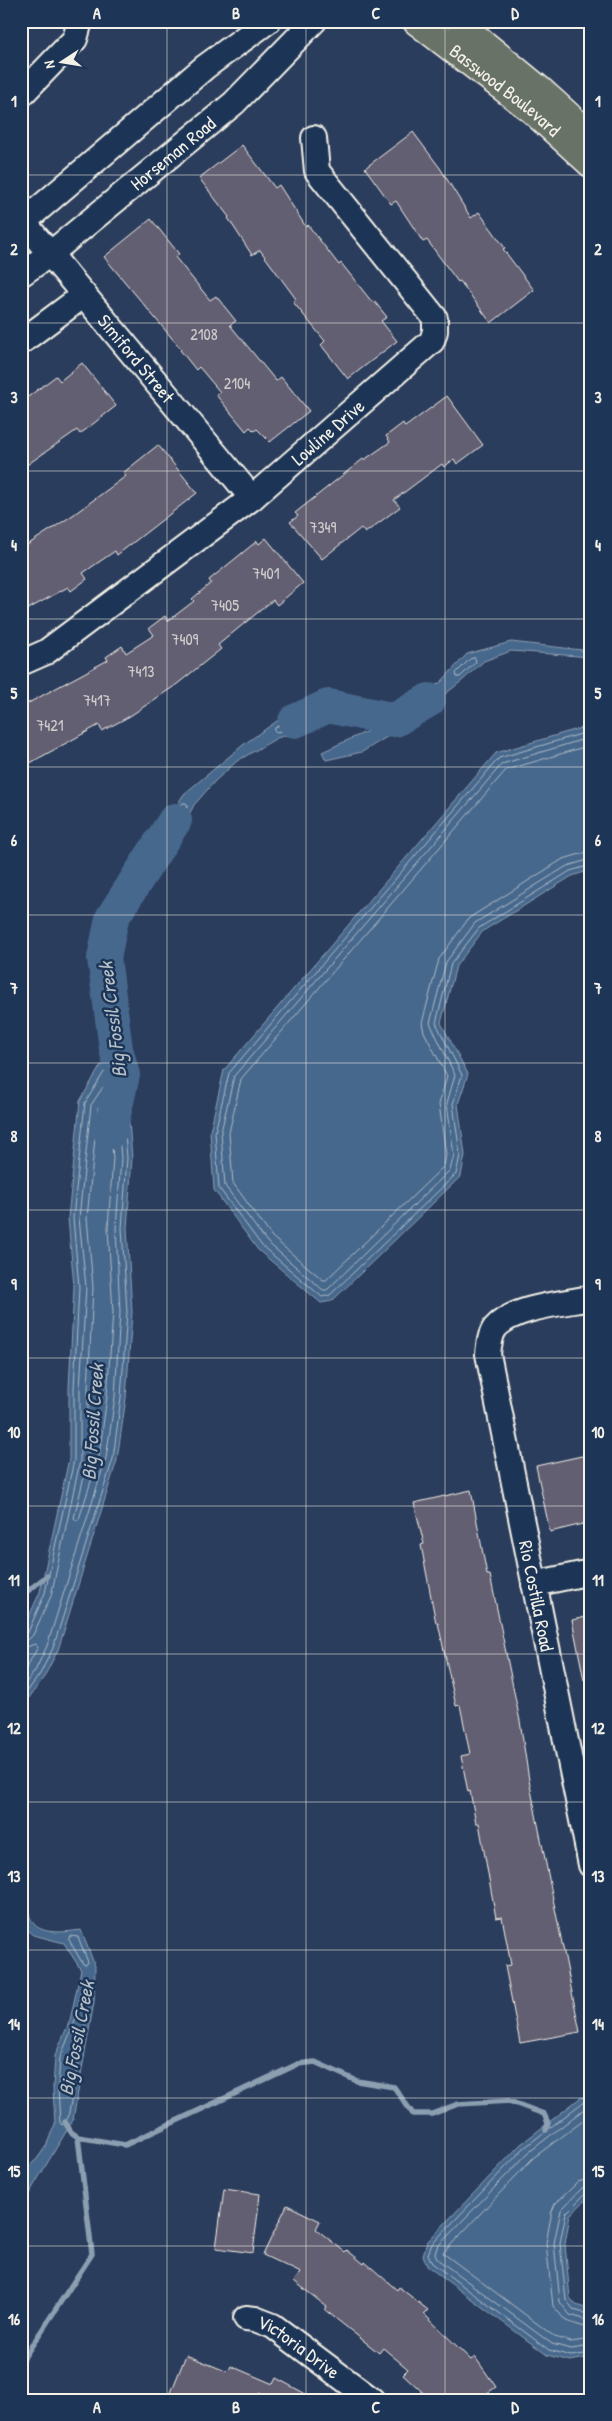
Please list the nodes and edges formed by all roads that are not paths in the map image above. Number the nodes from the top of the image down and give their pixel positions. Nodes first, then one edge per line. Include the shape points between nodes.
1 (80, 21) edge
2 (268, 21) edge
3 (314, 21) edge
4 (417, 21) edge
5 (461, 21) edge
6 (21, 95) edge
7 (591, 137) edge
8 (314, 138) dead end
9 (591, 163) edge
10 (22, 221) edge
11 (50, 254) junction
12 (21, 274) edge
13 (84, 295) junction
14 (21, 342) edge
15 (252, 498) junction
16 (21, 663) edge
17 (591, 1298) edge
18 (591, 1572) edge
19 (534, 1584) junction
20 (586, 1820) edge
21 (591, 1865) edge
22 (246, 2318) dead end
23 (372, 2400) edge

1 - 6 street via 75,39
2 - 10 street via 205,67
3 - 11 street, Horseman Road via 234,103
4 - 9 main road, Basswood Boulevard via 533,110
5 - 7 main road, Basswood Boulevard via 472,35
8 - 15 street, Lowline Drive via 317,171 436,318 436,331 432,341
10 - 11 street, Simiford Street
11 - 12 street, Horseman Road
11 - 13 street, Simiford Street
13 - 14 street
13 - 15 street, Simiford Street
15 - 16 street, Lowline Drive via 46,652
17 - 19 street, Rio Costilla Road via 512,1316 494,1329 489,1341 489,1367
18 - 19 street
19 - 20 street, Rio Costilla Road
20 - 21 street, Rio Costilla Road
22 - 23 street, Victoria Drive via 273,2326

